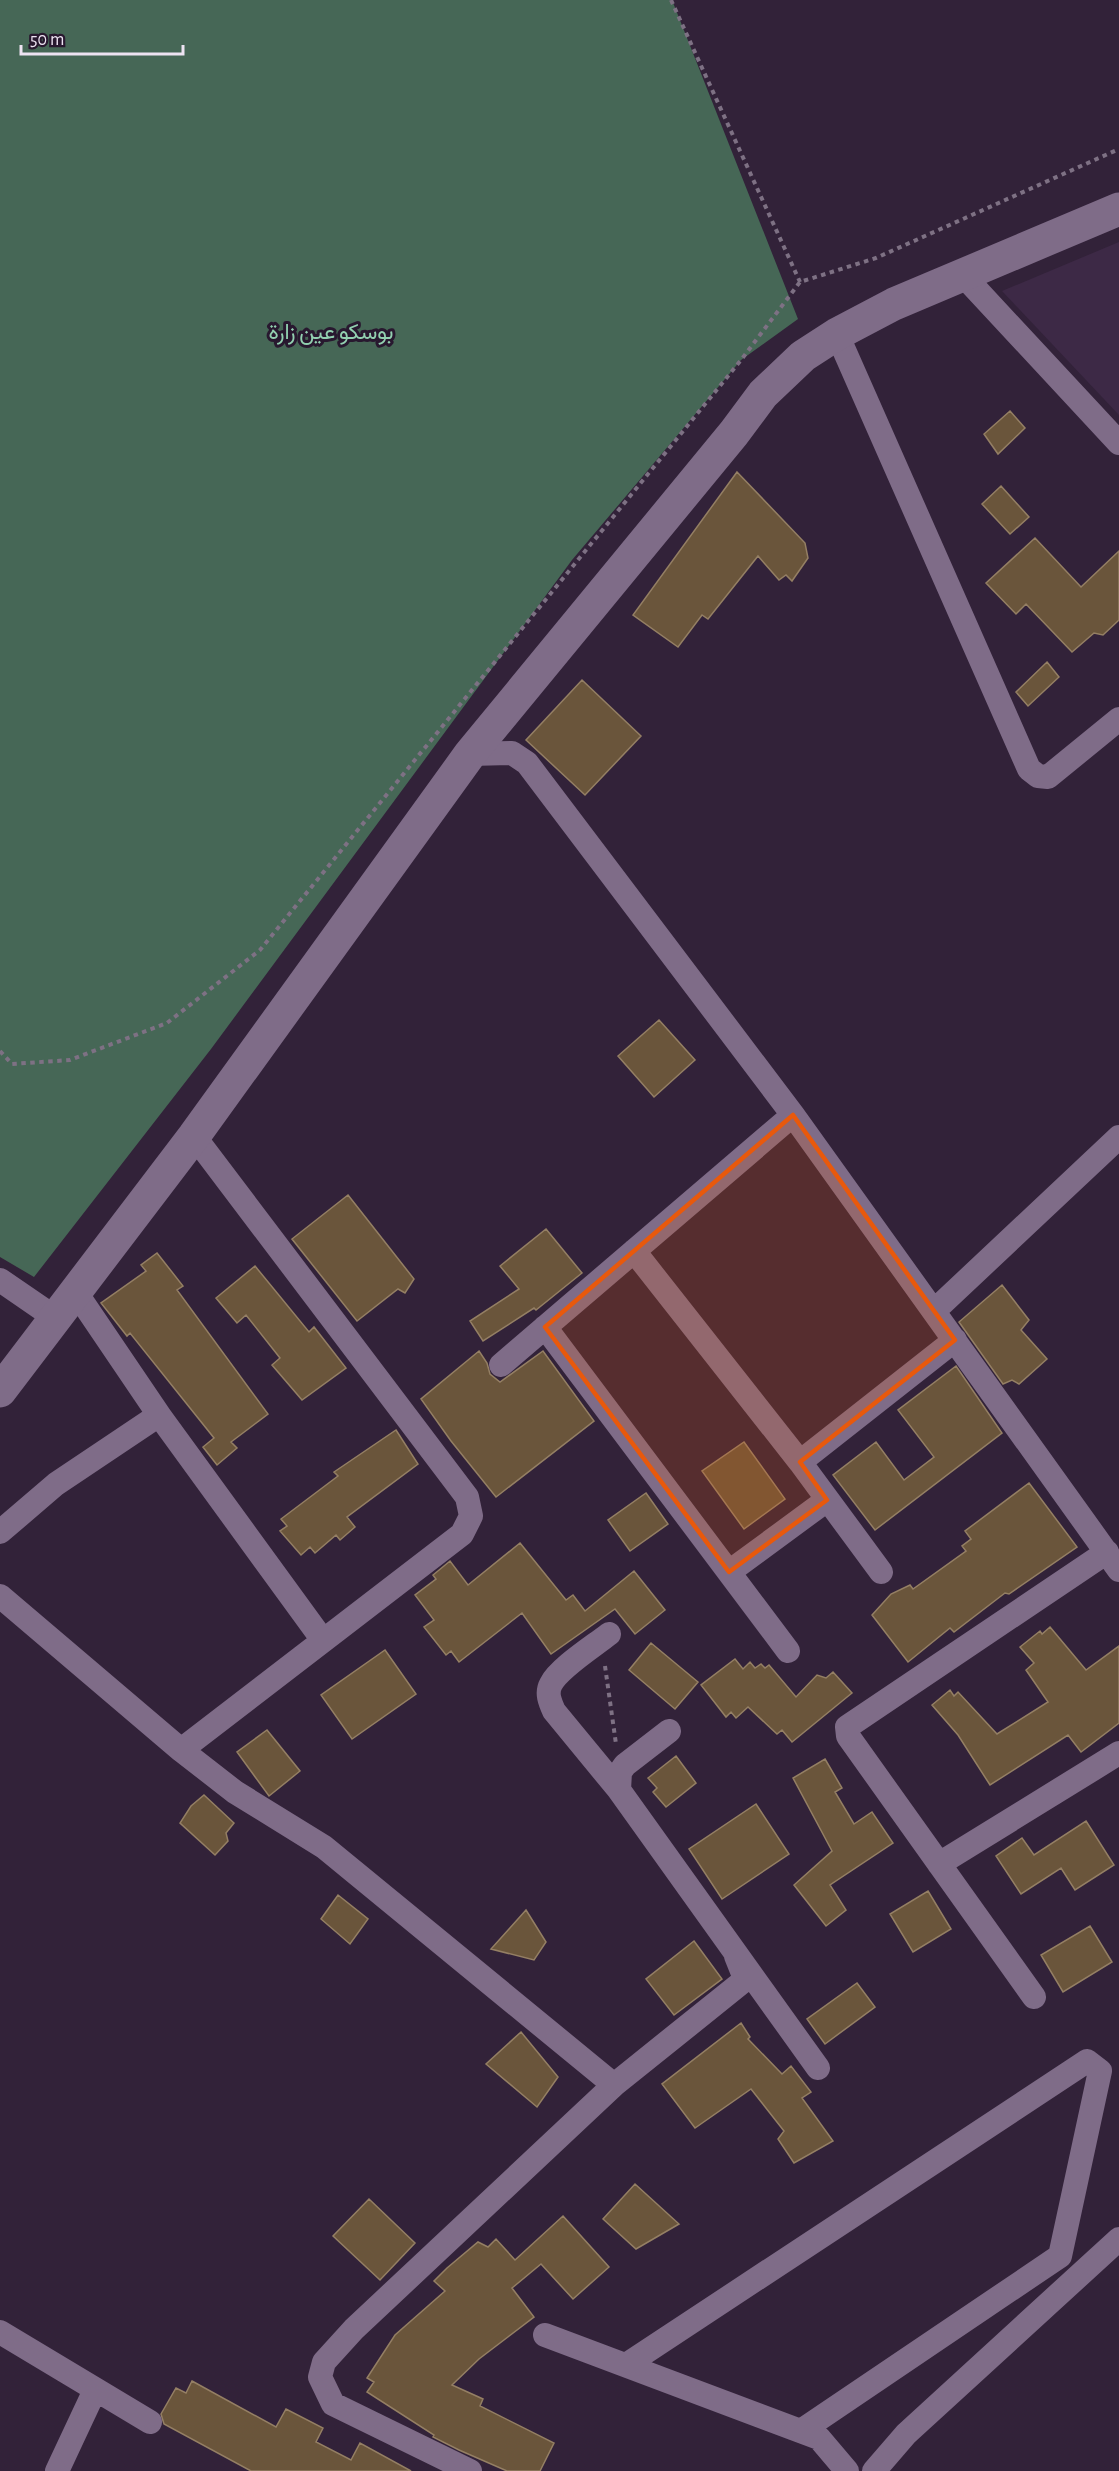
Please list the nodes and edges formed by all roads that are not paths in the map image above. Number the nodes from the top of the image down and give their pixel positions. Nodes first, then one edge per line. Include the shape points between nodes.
1 (1119, 208) edge
2 (962, 274) junction
3 (837, 334) junction
4 (1119, 443) edge
5 (1119, 719) edge
6 (470, 754) junction
7 (793, 1115) junction
8 (194, 1136) junction
9 (1119, 1137) edge
10 (634, 1251) junction
11 (0, 1280) edge
12 (75, 1291) junction
13 (934, 1311) junction
14 (54, 1317) junction
15 (545, 1327) junction
16 (955, 1340) junction
17 (501, 1365) dead end
18 (0, 1391) edge
19 (159, 1415) junction
20 (800, 1462) junction
21 (827, 1500) junction
22 (0, 1532) edge
23 (1113, 1561) edge
24 (729, 1572) junction
25 (881, 1572) dead end
26 (0, 1596) edge
27 (605, 1637) road end
28 (322, 1639) junction
29 (788, 1651) dead end
30 (669, 1731) dead end
31 (182, 1750) junction
32 (1119, 1753) edge
33 (620, 1781) junction
34 (939, 1864) junction
35 (736, 1956) junction
36 (1034, 1997) dead end
37 (818, 2068) dead end
38 (614, 2085) junction
39 (1119, 2239) edge
40 (0, 2332) edge
41 (545, 2335) dead end
42 (626, 2365) junction
43 (95, 2390) junction
44 (150, 2422) dead end
45 (801, 2431) junction
46 (57, 2471) edge
47 (470, 2471) edge
48 (847, 2471) edge
49 (874, 2471) edge

1 - 2 main road
2 - 3 main road
2 - 4 street
3 - 5 street via 1029,769 1048,777
3 - 6 main road via 803,356 763,394
6 - 7 street via 512,753 527,763
6 - 8 main road
7 - 10 street
7 - 13 street
8 - 12 main road
8 - 28 street via 467,1497 471,1516 462,1534
9 - 13 street
10 - 15 street
10 - 20 street
11 - 14 street
12 - 14 main road
12 - 19 street
13 - 16 street
14 - 18 main road
15 - 17 street
15 - 24 street
16 - 20 street
16 - 23 street
19 - 22 street via 56,1484
19 - 28 street
20 - 21 street
21 - 24 street
21 - 25 street
23 - 34 street via 847,1727 848,1736
24 - 29 street
26 - 31 street
27 - 33 street via 558,1675 550,1685 549,1696 554,1711
28 - 31 street
30 - 33 street
31 - 38 street via 235,1792 324,1847
32 - 34 street
33 - 35 street
34 - 36 street
35 - 37 street
35 - 38 street via 744,1976 741,1983
38 - 47 street via 354,2329 324,2362 320,2377 333,2404
39 - 49 street via 906,2433
40 - 43 street
41 - 42 street
42 - 45 street
42 - 45 street via 1087,2061 1100,2071 1060,2256
43 - 44 street
43 - 46 street
45 - 48 street via 819,2438

